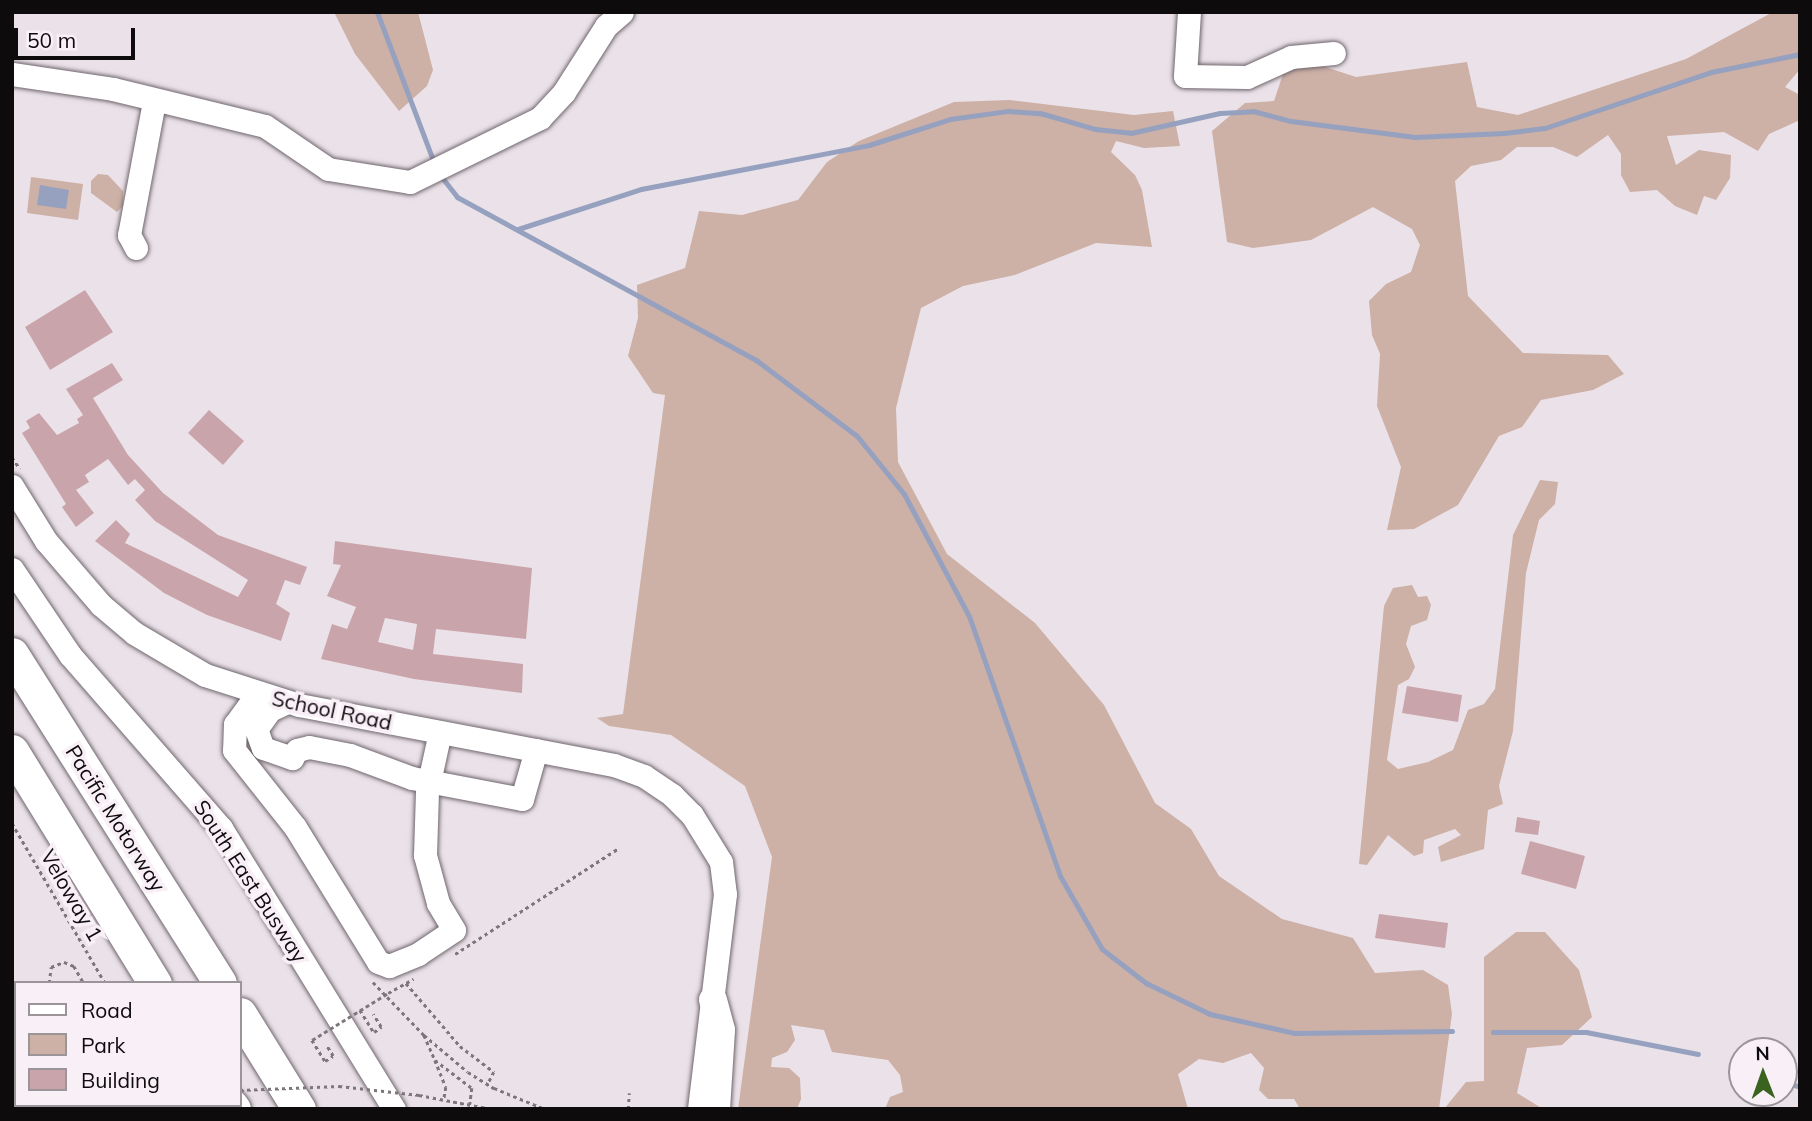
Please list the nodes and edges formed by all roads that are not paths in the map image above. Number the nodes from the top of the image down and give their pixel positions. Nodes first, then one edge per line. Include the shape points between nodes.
1 (622, 12) edge
2 (1189, 12) edge
3 (1334, 52) dead end
4 (12, 74) edge
5 (154, 102) junction
6 (136, 248) dead end
7 (12, 486) edge
8 (12, 569) edge
9 (12, 654) edge
10 (257, 694) junction
11 (287, 702) junction
12 (440, 732) junction
13 (536, 750) junction
14 (12, 751) edge
15 (429, 781) junction
16 (706, 836) junction
17 (154, 981) edge
18 (219, 981) edge
19 (713, 1000) junction
20 (242, 1017) edge
21 (299, 1109) edge
22 (394, 1109) edge
23 (683, 1109) edge
24 (699, 1109) edge
25 (716, 1109) edge

1 - 5 street via 606,26 564,92 540,118 411,182 328,169 265,126
2 - 3 street via 1185,76 1247,77 1291,57
4 - 5 street via 113,89
5 - 6 street via 130,235
7 - 10 street, School Road via 46,541 102,605 134,633 205,675
8 - 22 street, South East Busway via 71,655 221,828
9 - 18 highway, Pacific Motorway
10 - 11 street, School Road
10 - 15 street via 235,724 234,750 295,827 378,962 400,963 454,930 438,903 425,855
11 - 12 street, School Road
11 - 15 street via 270,710 256,729 263,748 292,758 297,750 309,747 350,755
12 - 13 street, School Road
12 - 15 street
13 - 15 street via 522,799
13 - 16 street, School Road via 644,776 672,794
14 - 17 highway
16 - 19 street, School Road via 721,862 726,894
16 - 23 street via 711,915
19 - 24 street, School Road
19 - 25 main road via 721,1030
20 - 21 highway

